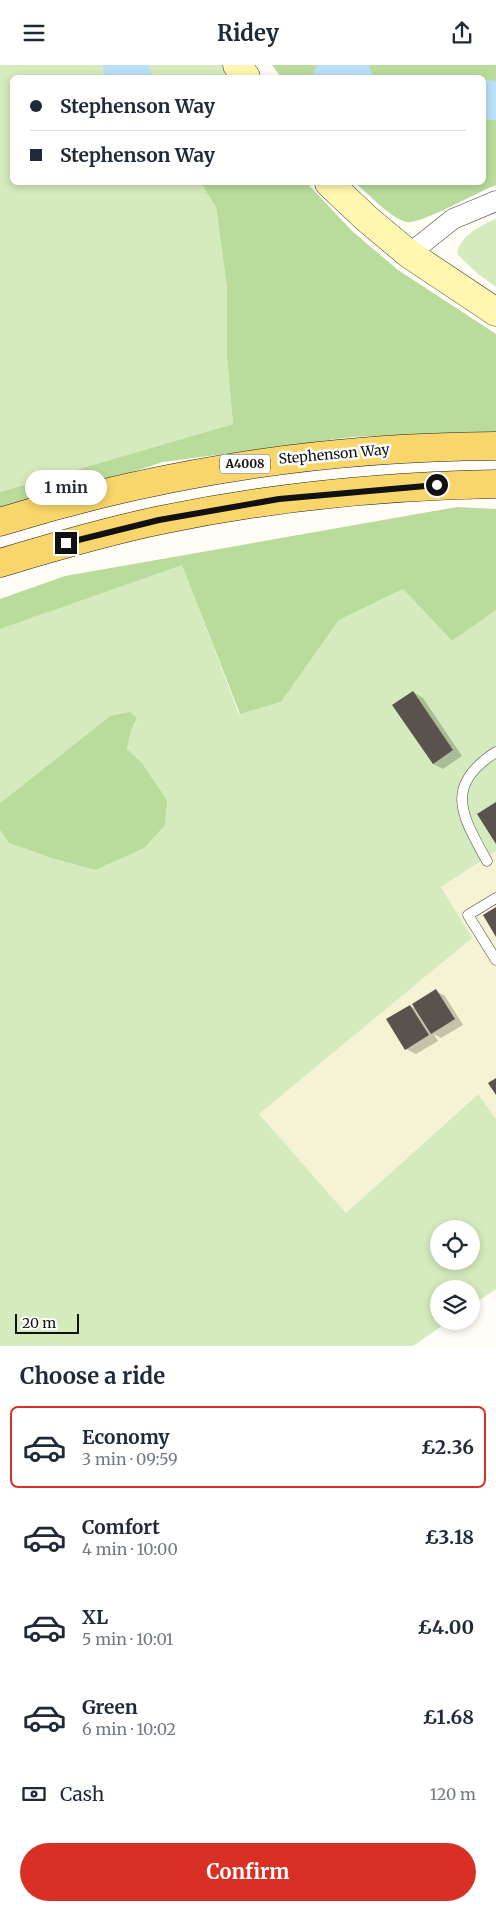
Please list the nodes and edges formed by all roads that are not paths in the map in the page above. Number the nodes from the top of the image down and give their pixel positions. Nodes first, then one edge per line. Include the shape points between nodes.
1 (332, 185) edge
2 (496, 201) edge
3 (409, 254) junction
4 (496, 312) edge
5 (496, 446) edge
6 (496, 485) edge
7 (0, 523) edge
8 (0, 563) edge
9 (496, 752) edge
10 (487, 861) dead end
11 (496, 898) edge
12 (496, 960) edge

1 - 3 street via 366,219
2 - 3 street via 453,219
3 - 4 street
5 - 7 main road, Stephenson Way / A4008 via 437,446 333,453 215,469 146,482
6 - 8 main road via 437,485 343,492 228,507 150,522
9 - 10 lane via 468,777 462,808 465,821
11 - 12 lane via 468,915

